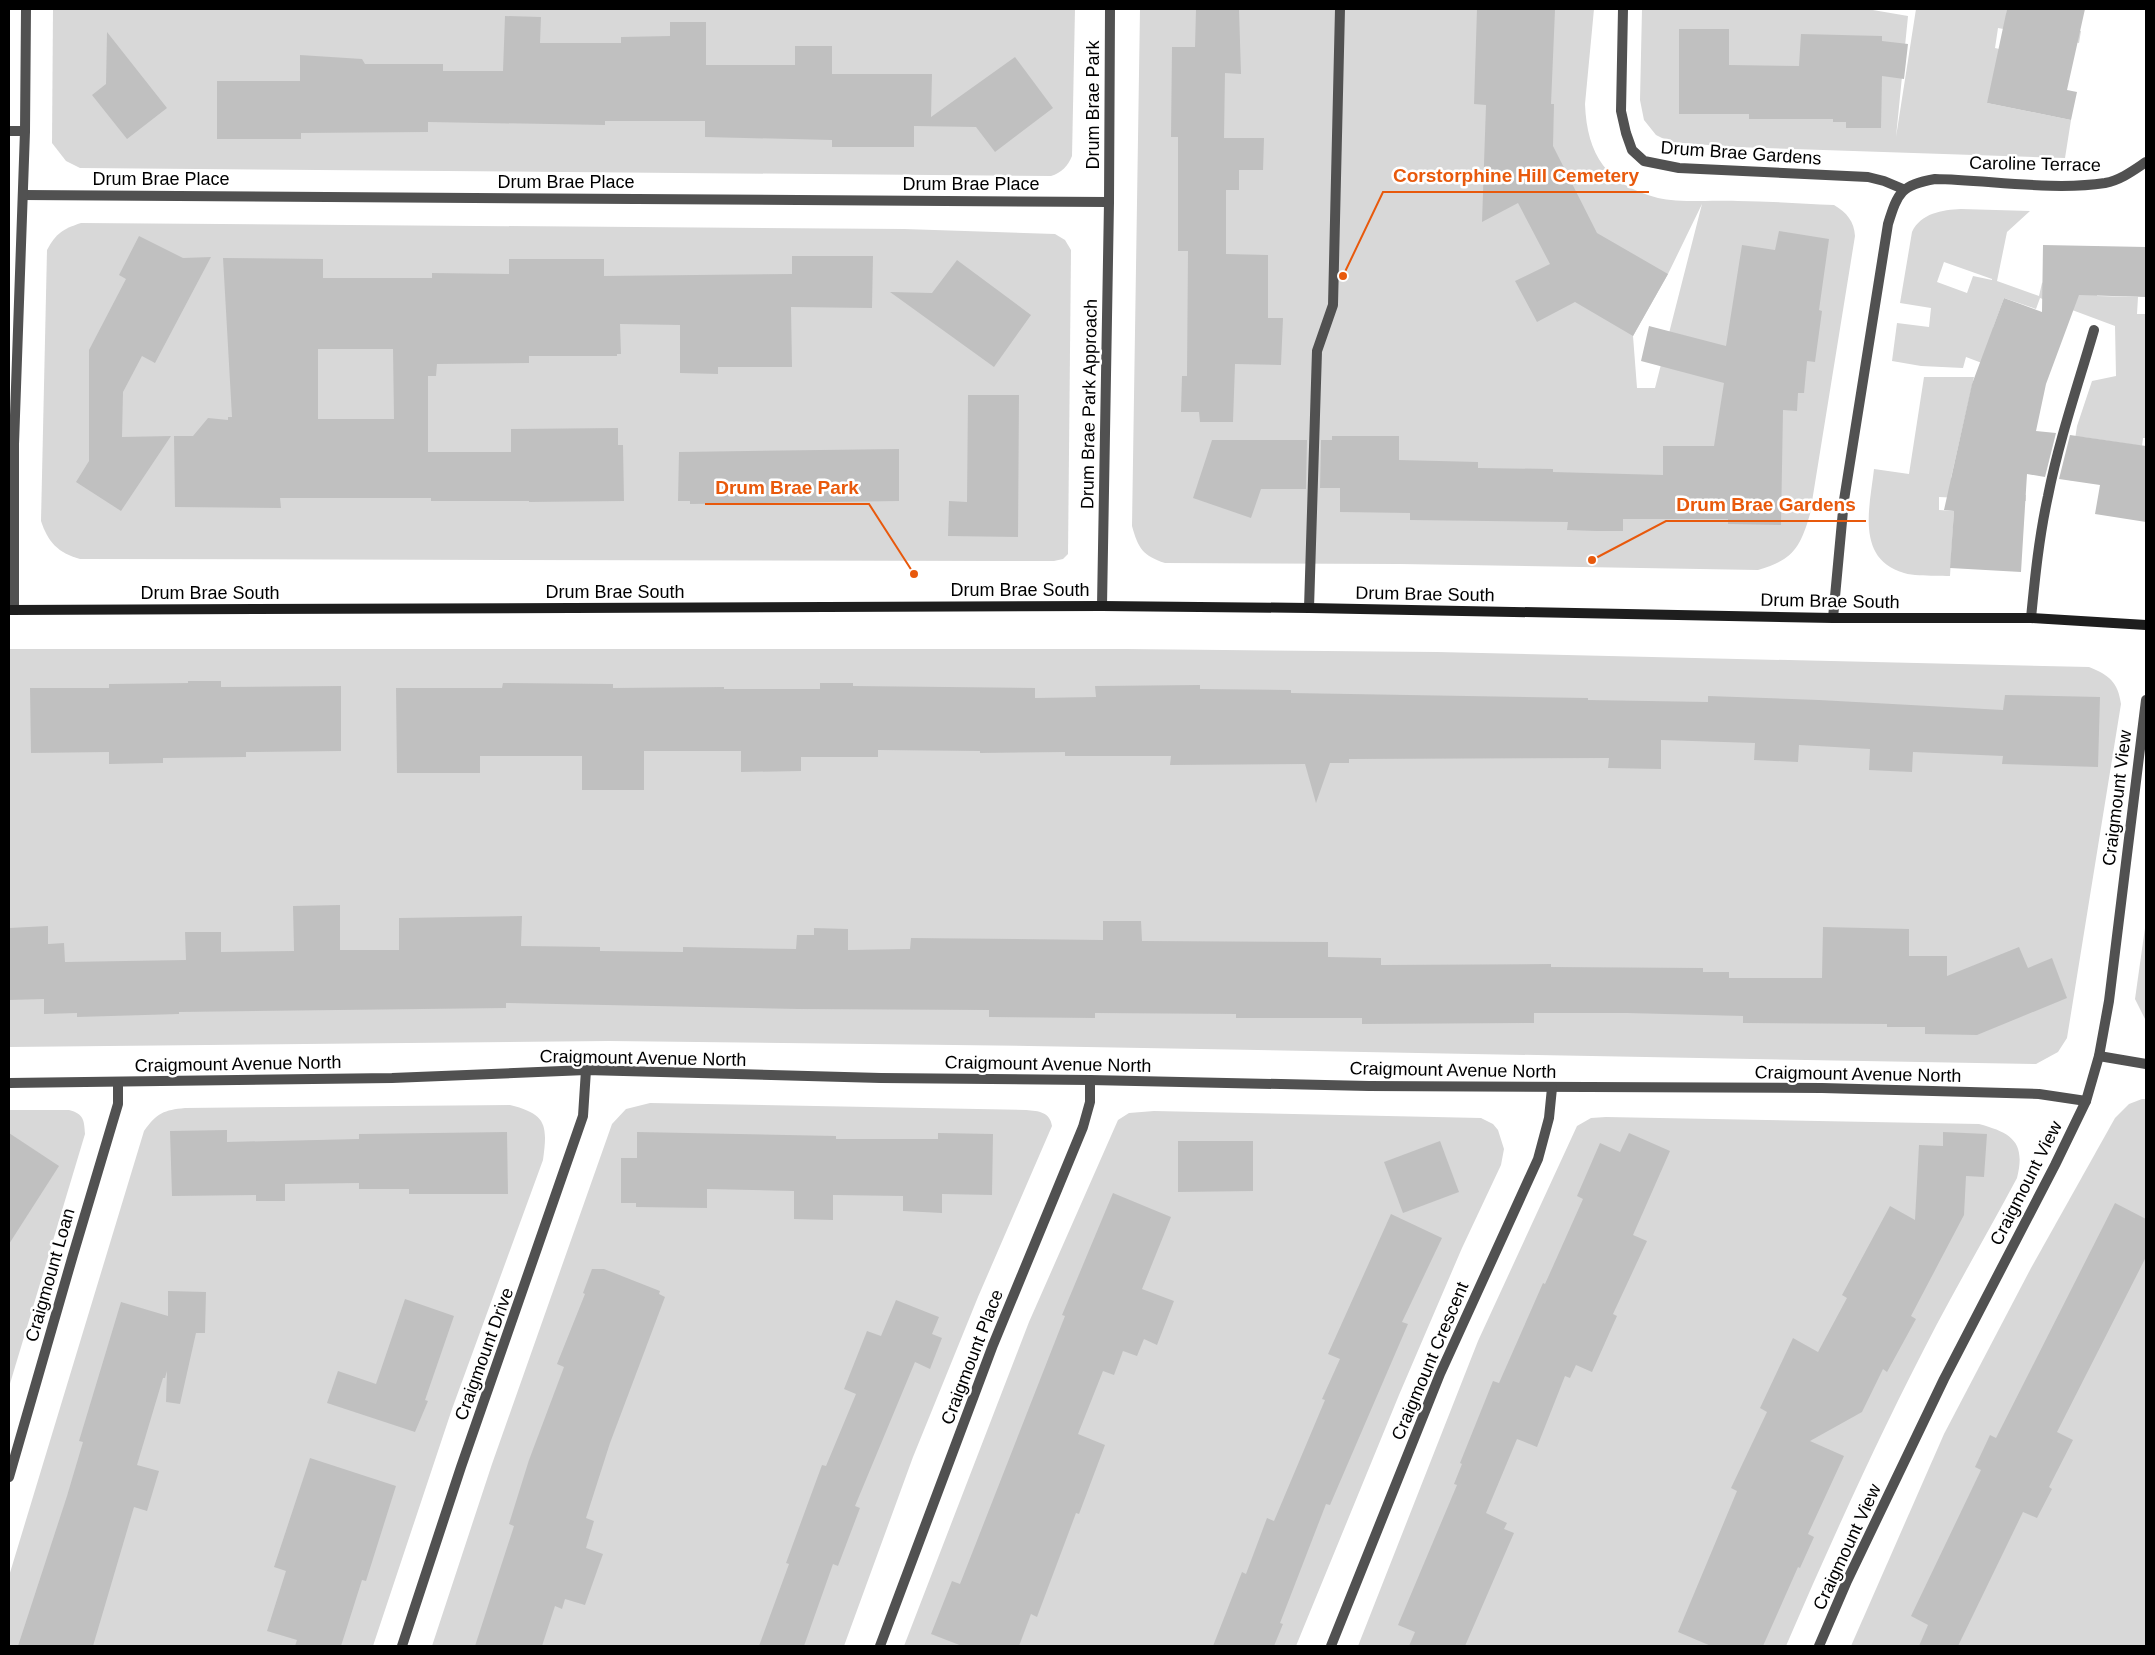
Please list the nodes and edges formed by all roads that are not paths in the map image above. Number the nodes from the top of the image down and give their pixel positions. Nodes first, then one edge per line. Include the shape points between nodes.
1 (26, 9) edge
2 (1110, 9) edge
3 (1340, 9) edge
4 (1623, 9) edge
5 (9, 131) edge
6 (25, 131) junction
7 (2146, 162) edge
8 (1903, 189) junction
9 (23, 195) junction
10 (1109, 202) junction
11 (2094, 330) dead end
12 (1102, 606) junction
13 (1309, 608) junction
14 (11, 610) edge
15 (1833, 618) junction
16 (2031, 618) junction
17 (2146, 625) edge
18 (2146, 700) edge
19 (2099, 1056) junction
20 (2146, 1064) edge
21 (586, 1070) junction
22 (1090, 1080) junction
23 (118, 1082) junction
24 (9, 1084) edge
25 (1552, 1088) junction
26 (2086, 1101) junction
27 (9, 1477) edge
28 (402, 1646) edge
29 (880, 1646) edge
30 (1331, 1646) edge
31 (1819, 1646) edge

1 - 6 street
2 - 10 street, Drum Brae Park
3 - 13 street via 1333,305 1317,351
4 - 8 street, Drum Brae Gardens via 1621,111 1632,150 1644,161 1678,168 1868,177
5 - 6 street
6 - 9 street
7 - 8 street, Caroline Terrace via 2123,177 2106,182 2052,184 1945,179 1918,182
8 - 15 street via 1886,233 1844,500
9 - 10 street, Drum Brae Place
9 - 14 street
10 - 12 street, Drum Brae Park Approach
11 - 16 street via 2063,431 2048,494
12 - 13 main road, Drum Brae South
12 - 14 main road, Drum Brae South
13 - 15 main road, Drum Brae South
15 - 16 main road, Drum Brae South
16 - 17 main road, Drum Brae South
18 - 19 street, Craigmount View via 2109,1001
19 - 20 street
19 - 26 street, Craigmount View
21 - 22 street, Craigmount Avenue North
21 - 23 street, Craigmount Avenue North via 392,1078
21 - 28 street, Craigmount Drive via 583,1116
22 - 25 street, Craigmount Avenue North
22 - 29 street, Craigmount Place via 1090,1102 1083,1127 993,1345
23 - 24 street, Craigmount Avenue North
23 - 27 street, Craigmount Loan via 118,1104
25 - 26 street, Craigmount Avenue North via 1822,1088 2039,1094
25 - 30 street, Craigmount Crescent via 1549,1118 1538,1159 1440,1374
26 - 31 street, Craigmount View via 1944,1379

